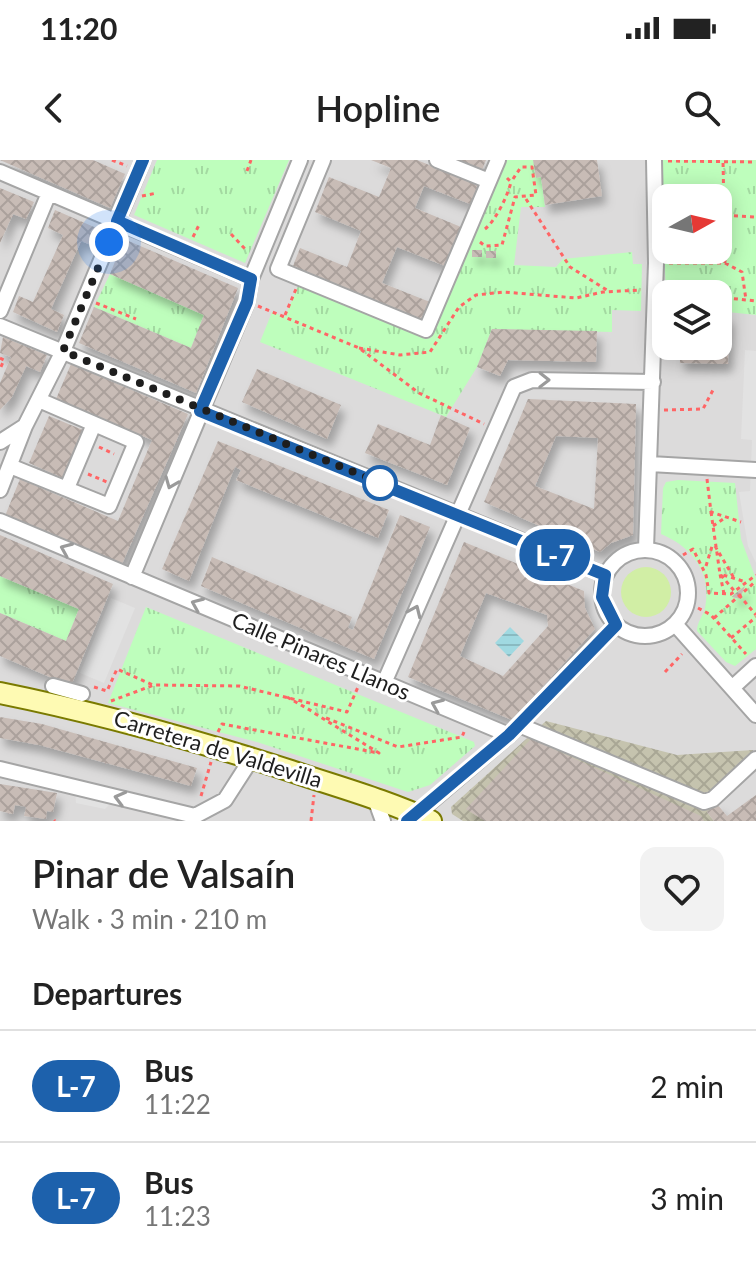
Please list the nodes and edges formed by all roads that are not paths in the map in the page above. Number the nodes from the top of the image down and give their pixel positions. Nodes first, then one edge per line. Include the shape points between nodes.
1 (143, 160) edge
2 (300, 160) edge
3 (323, 160) edge
4 (437, 160) edge
5 (654, 161) edge
6 (493, 170) edge
7 (0, 172) edge
8 (49, 193) junction
9 (117, 221) junction
10 (251, 279) junction
11 (0, 311) edge
12 (0, 326) edge
13 (63, 351) junction
14 (653, 382) junction
15 (39, 400) junction
16 (200, 411) junction
17 (94, 424) junction
18 (25, 426) junction
19 (0, 442) edge
20 (650, 464) junction
21 (756, 470) edge
22 (4, 476) edge
23 (67, 488) junction
24 (457, 516) junction
25 (0, 521) edge
26 (646, 549) junction
27 (605, 575) junction
28 (132, 577) junction
29 (675, 624) junction
30 (616, 625) junction
31 (753, 662) edge
32 (384, 683) junction
33 (53, 686) dead end
34 (732, 688) junction
35 (84, 690) road end
36 (0, 693) edge
37 (756, 715) edge
38 (514, 730) junction
39 (252, 758) junction
40 (756, 759) edge
41 (0, 769) edge
42 (375, 799) junction
43 (418, 819) edge
44 (383, 821) edge

1 - 9 street
2 - 10 street
3 - 6 street via 278,269 426,330
4 - 6 street
5 - 14 street
7 - 8 street
8 - 9 street
8 - 11 street
9 - 10 street
9 - 13 street
10 - 16 street via 247,302
12 - 13 street
13 - 15 street
13 - 16 street
14 - 20 street
24 -> 14 street via 514,387 526,380
15 - 17 street
15 - 18 street
16 - 24 street
16 -> 28 street
17 - 23 street
17 - 23 street via 136,442 129,460 109,506
18 - 19 street
18 - 22 street
20 - 21 street
20 - 26 street
22 - 23 street
24 - 27 street
32 -> 24 street
28 -> 25 street, Calle Pinares Llanos
26 - 27 street via 618,559
26 - 29 street via 668,556 683,572 686,605
27 - 30 street via 602,597
32 -> 28 street, Calle Pinares Llanos
29 - 30 street via 650,636
29 - 34 street
30 - 38 street
31 - 34 street
38 -> 32 street, Calle Pinares Llanos via 469,718
33 - 35 street
34 - 37 street
36 - 39 street, Carretera de Valdevilla via 96,712
38 - 40 street, Calle Pinares Llanos via 549,737 704,802
38 - 43 street
39 -> 41 street via 225,800 205,813 186,816
39 - 42 street, Carretera de Valdevilla
42 - 43 street, Carretera de Valdevilla
42 - 44 street

